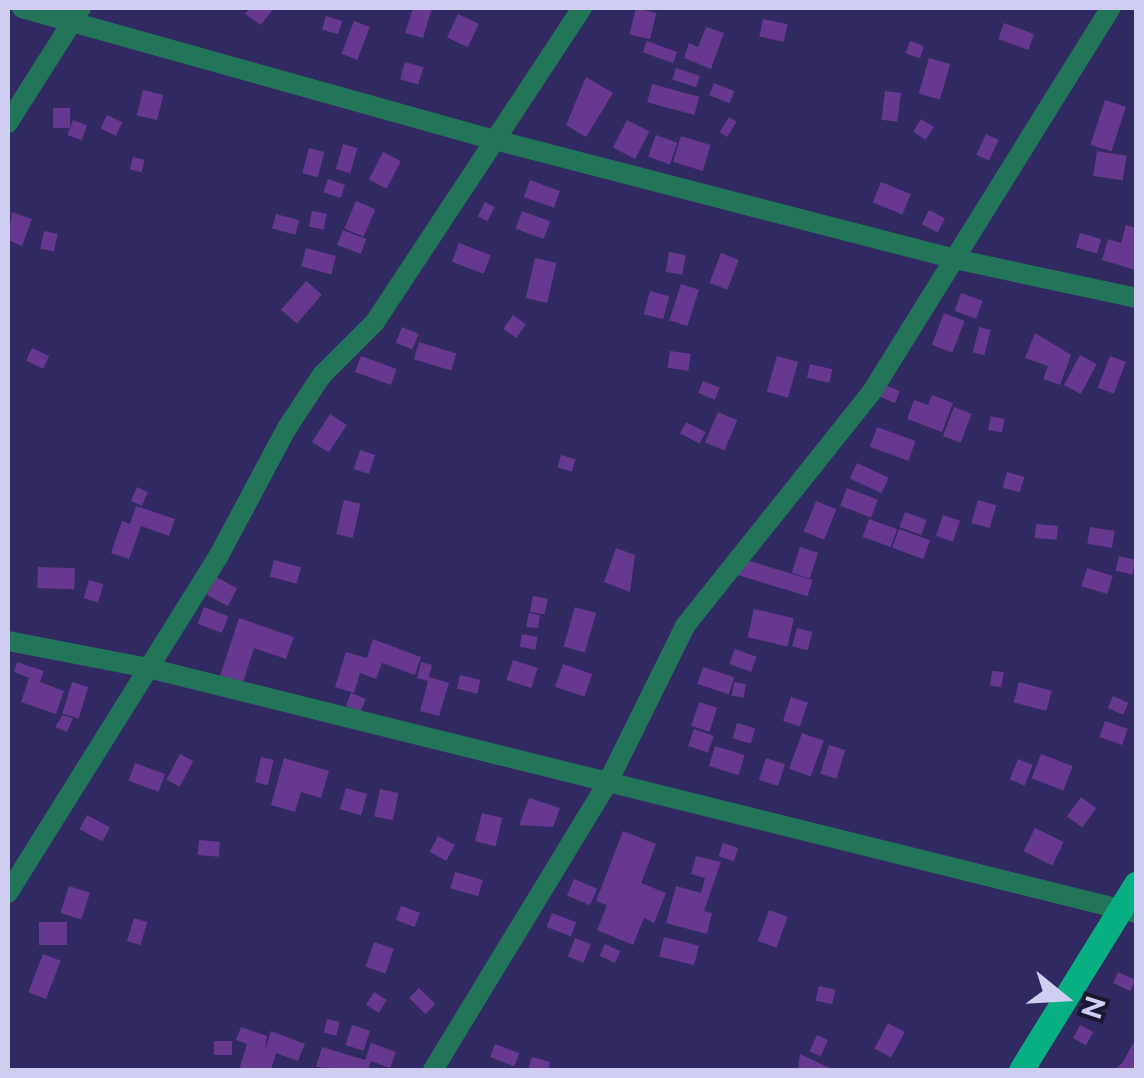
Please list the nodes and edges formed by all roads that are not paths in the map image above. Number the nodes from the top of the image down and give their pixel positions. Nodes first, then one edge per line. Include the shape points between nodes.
1 (22, 8) edge
2 (582, 8) edge
3 (1111, 8) edge
4 (76, 16) edge
5 (8, 123) edge
6 (495, 140) junction
7 (950, 258) junction
8 (1136, 298) edge
9 (8, 641) edge
10 (148, 668) junction
11 (607, 784) junction
12 (1136, 884) edge
13 (8, 893) edge
14 (1128, 911) edge
15 (433, 1070) edge
16 (1021, 1070) edge

1 - 4 street
2 - 6 street
3 - 7 street
4 - 5 street
4 - 6 street
6 - 7 street
6 - 10 street via 375,322 322,375 287,428
7 - 8 street
7 - 11 street via 872,392 685,626
9 - 10 street
10 - 11 street
10 - 13 street
11 - 14 street
11 - 15 street
12 - 14 main road
14 - 16 main road

